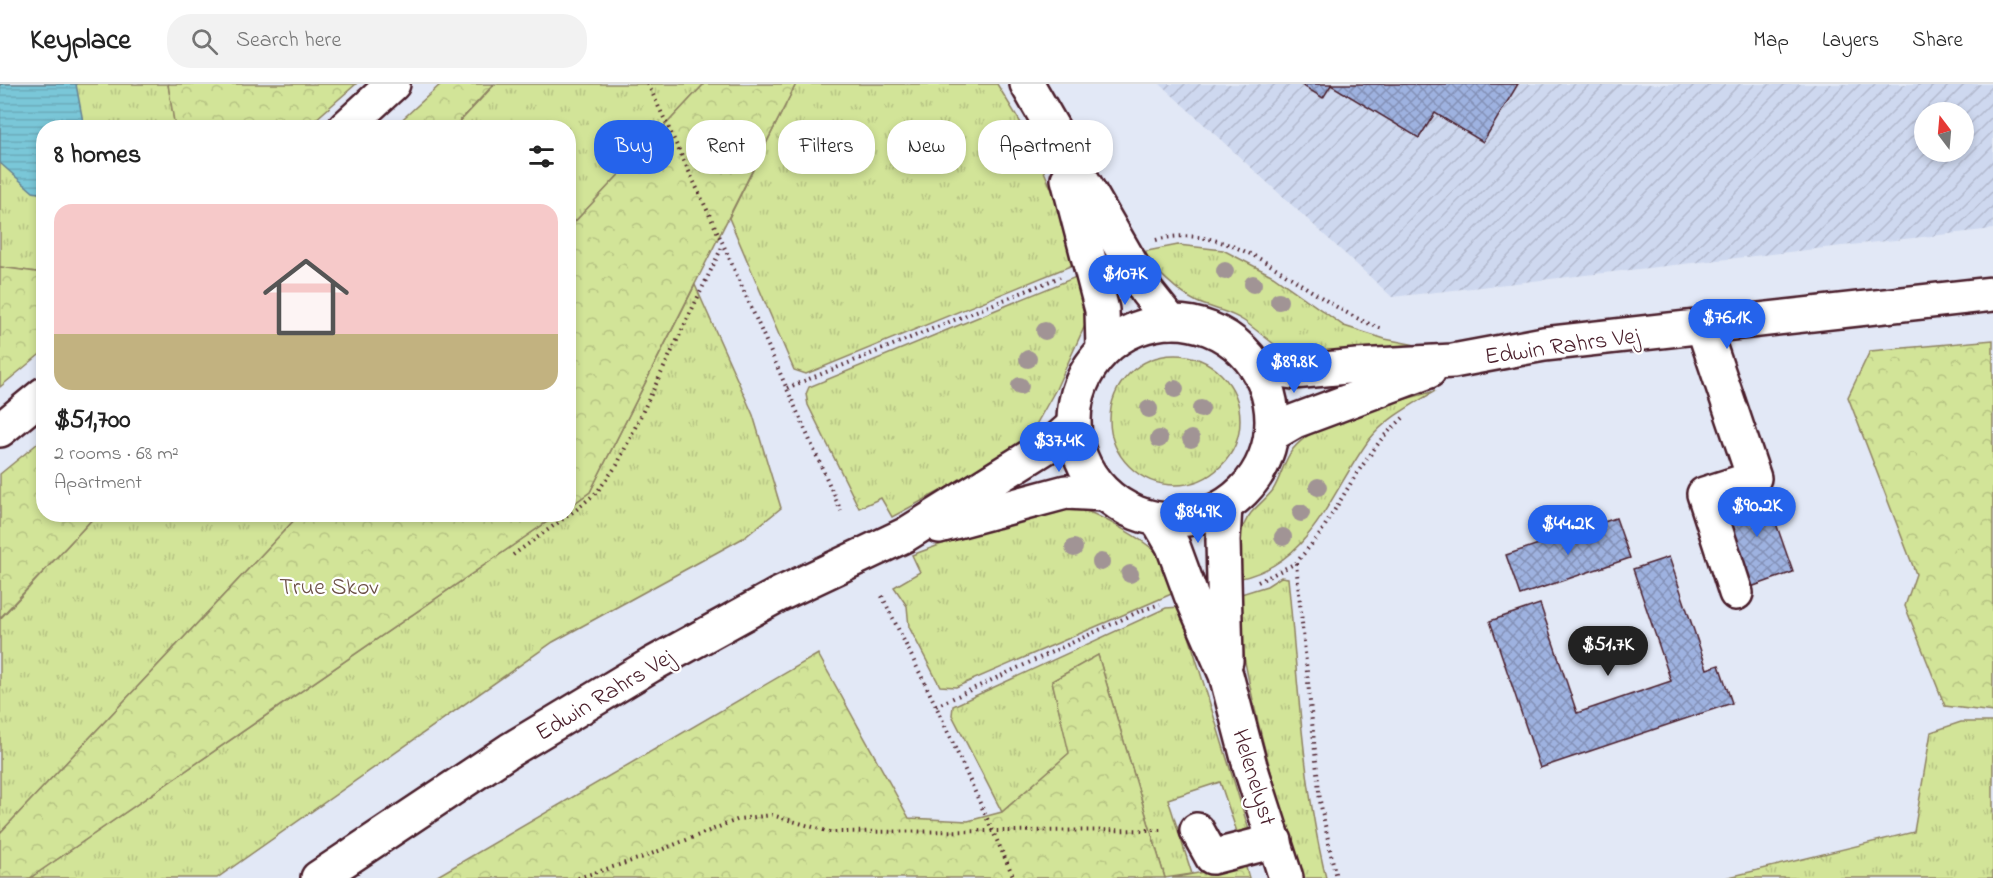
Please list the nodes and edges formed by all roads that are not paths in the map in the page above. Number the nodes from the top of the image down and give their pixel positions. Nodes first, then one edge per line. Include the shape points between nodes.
1 (393, 84) edge
2 (1027, 84) edge
3 (354, 120) edge
4 (1047, 120) edge
5 (1066, 174) edge
6 (1079, 174) edge
7 (1993, 294) edge
8 (1171, 322) junction
9 (1703, 327) junction
10 (1103, 350) junction
11 (1454, 362) junction
12 (1256, 367) junction
13 (36, 401) edge
14 (1073, 426) junction
15 (0, 430) edge
16 (1271, 435) junction
17 (1104, 494) junction
18 (1225, 506) junction
19 (1158, 520) junction
20 (905, 535) junction
21 (1736, 593) dead end
22 (1226, 675) junction
23 (1197, 830) road end
24 (1275, 841) junction
25 (318, 878) edge
26 (1286, 878) edge

1 - 3 main road
2 - 4 main road
5 - 10 main road via 1102,310
6 - 8 main road via 1147,292
7 - 9 main road, Edwin Rahrs Vej
8 - 10 main road via 1134,329
8 - 12 main road via 1219,333
9 - 11 main road, Edwin Rahrs Vej via 1544,344
9 - 21 main road via 1754,478 1704,494
10 - 14 main road via 1080,384
11 - 12 main road, Edwin Rahrs Vej via 1293,372
11 - 16 main road, Edwin Rahrs Vej via 1295,421
12 - 16 main road via 1267,388 1272,411
13 - 15 main road
14 - 17 main road via 1088,474
14 - 20 main road via 1057,440
16 - 18 main road via 1251,483
17 - 19 main road via 1129,510
17 - 20 main road via 1065,492
18 - 19 main road via 1192,519
18 - 22 main road, Helenelyst
19 - 22 main road, Helenelyst via 1173,546
20 - 25 main road, Edwin Rahrs Vej via 778,595 651,665 510,750
22 - 24 main road, Helenelyst
23 - 24 main road via 1212,857
24 - 26 main road, Helenelyst

